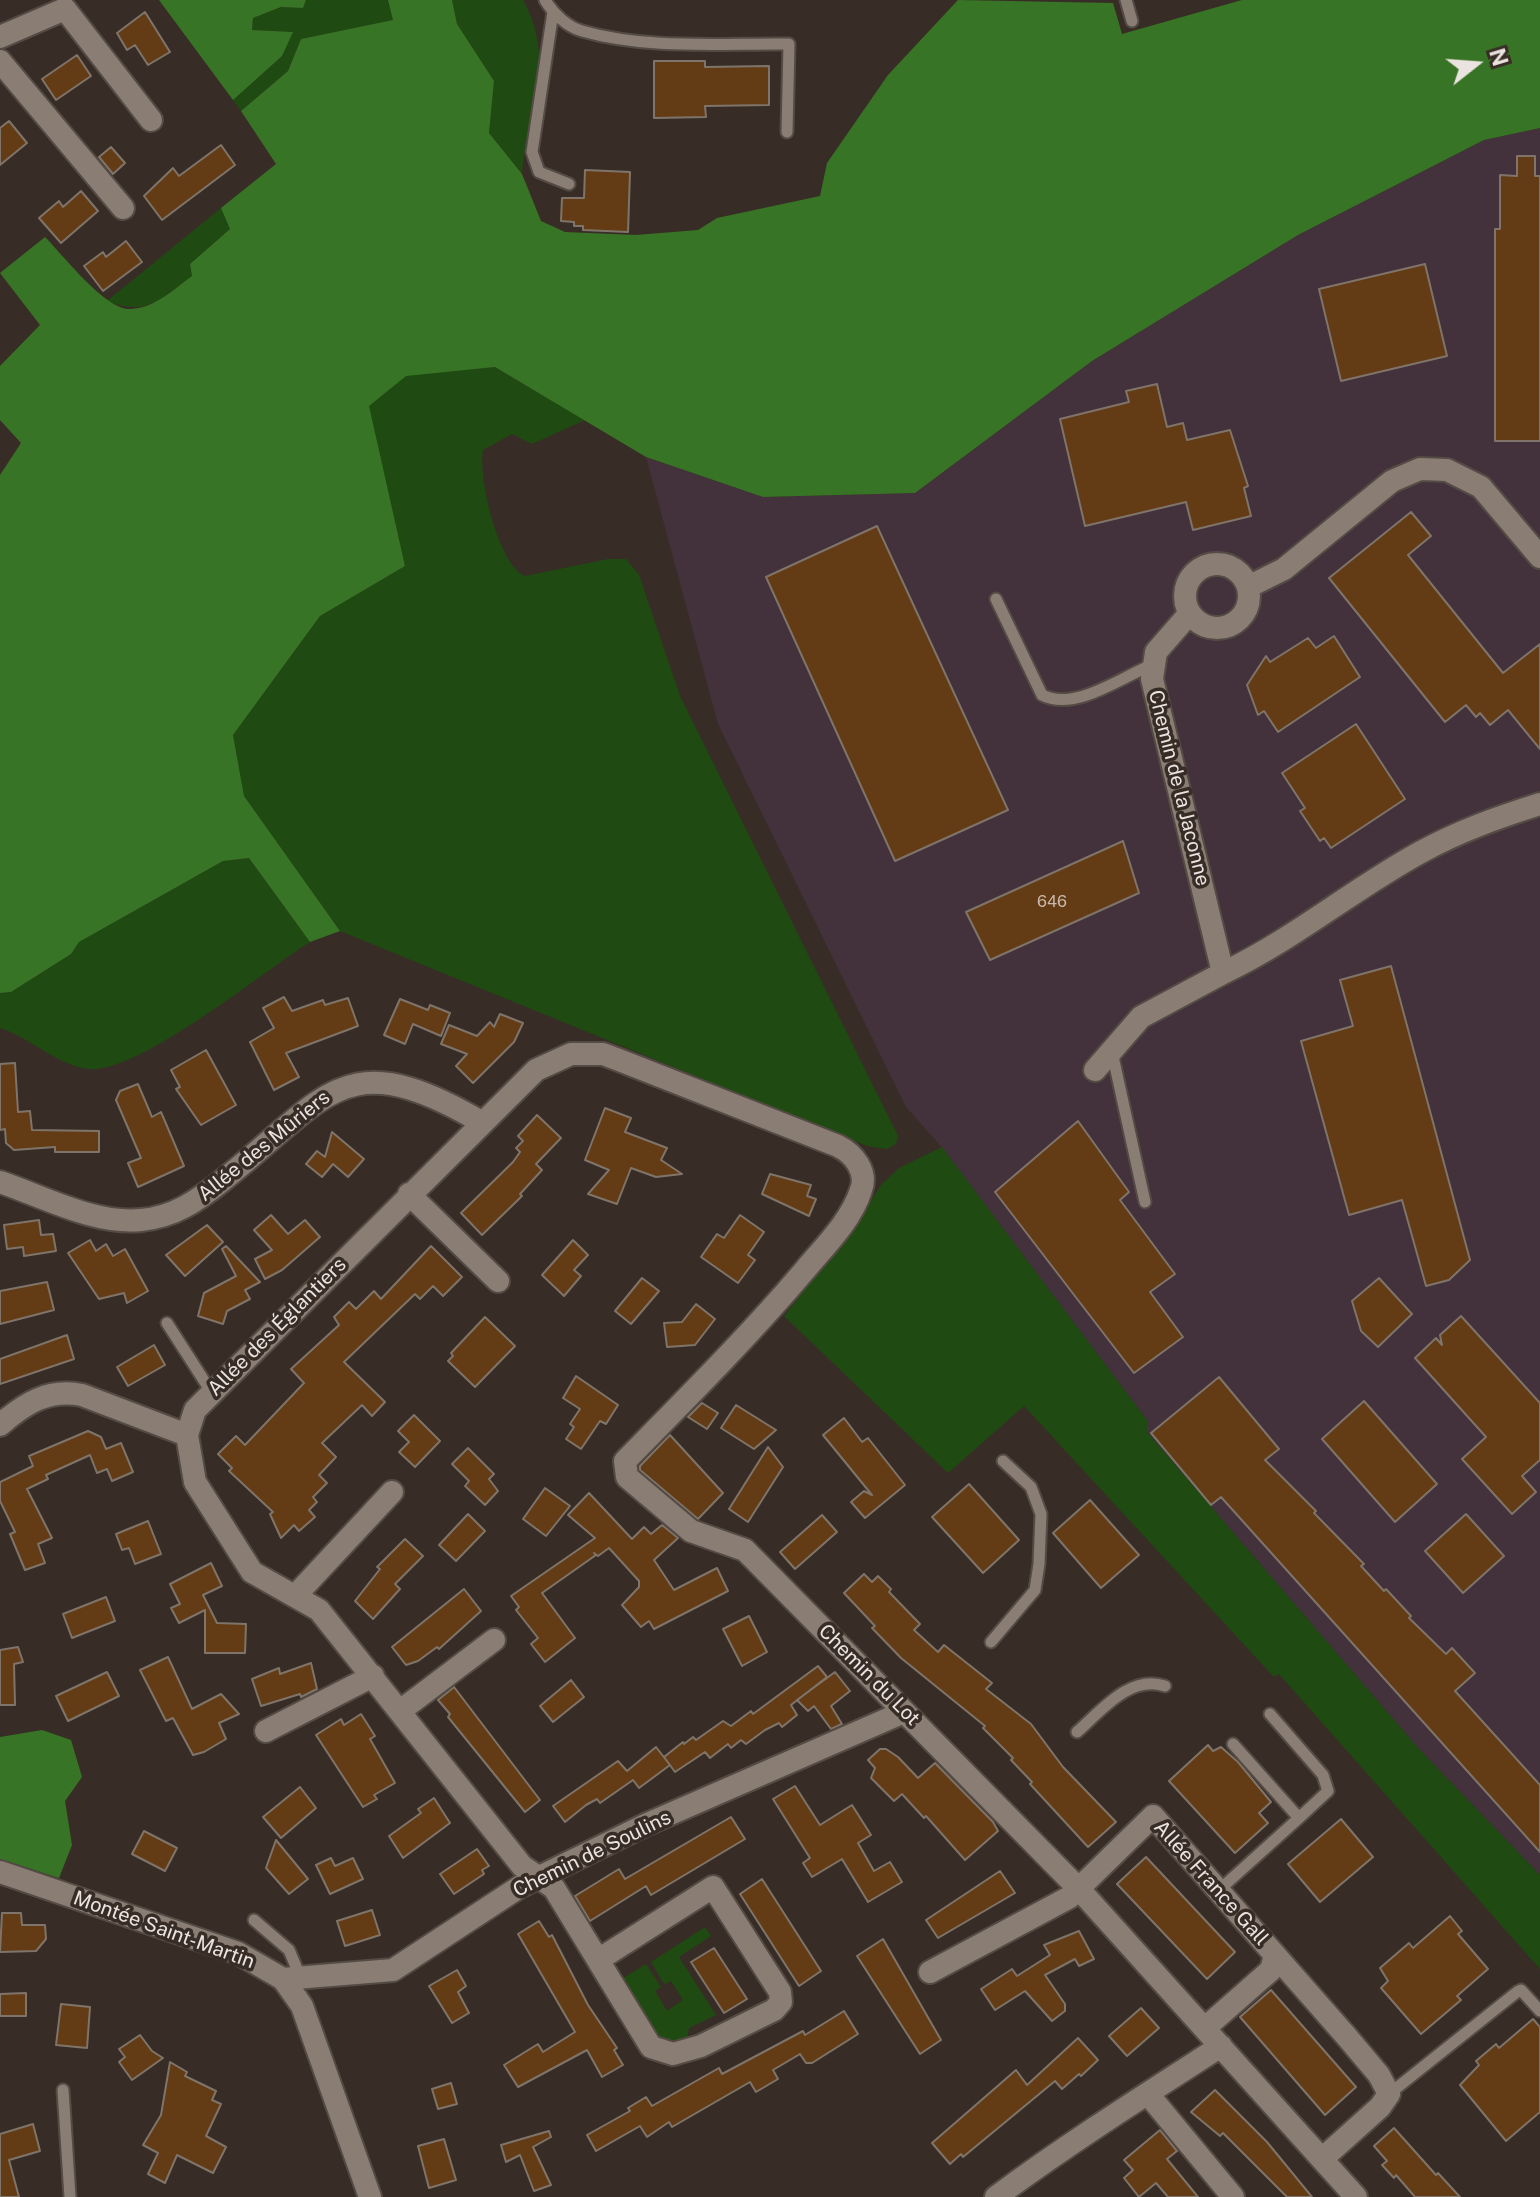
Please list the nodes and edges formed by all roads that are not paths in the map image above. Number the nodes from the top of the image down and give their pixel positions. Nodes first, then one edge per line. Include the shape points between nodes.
1 (545, 0) edge
2 (1126, 0) edge
3 (553, 12) junction
4 (1132, 21) dead end
5 (0, 37) edge
6 (0, 61) edge
7 (151, 120) dead end
8 (787, 132) dead end
9 (569, 184) dead end
10 (123, 208) dead end
11 (1540, 557) edge
12 (1248, 587) junction
13 (996, 599) dead end
14 (1190, 613) junction
15 (1152, 665) junction
16 (1540, 804) edge
17 (1223, 973) junction
18 (1112, 1051) junction
19 (1095, 1070) dead end
20 (481, 1122) junction
21 (861, 1170) joint
22 (0, 1182) edge
23 (409, 1194) junction
24 (1145, 1202) dead end
25 (498, 1281) dead end
26 (167, 1323) dead end
27 (212, 1393) junction
28 (0, 1425) edge
29 (187, 1435) junction
30 (1003, 1461) dead end
31 (392, 1492) dead end
32 (296, 1595) junction
33 (494, 1640) dead end
34 (991, 1642) dead end
35 (373, 1676) junction
36 (1165, 1686) dead end
37 (400, 1711) junction
38 (904, 1712) junction
39 (1270, 1714) dead end
40 (266, 1731) dead end
41 (1077, 1732) dead end
42 (1233, 1744) dead end
43 (1299, 1818) junction
44 (0, 1872) edge
45 (538, 1880) junction
46 (1079, 1889) junction
47 (1218, 1891) junction
48 (254, 1920) dead end
49 (1275, 1955) junction
50 (598, 1960) junction
51 (930, 1972) dead end
52 (291, 1978) junction
53 (1540, 2011) edge
54 (1205, 2028) junction
55 (1221, 2046) junction
56 (63, 2090) dead end
57 (1148, 2094) junction
58 (1389, 2094) junction
59 (1322, 2159) junction
60 (70, 2197) edge
61 (370, 2197) edge
62 (996, 2197) edge
63 (1233, 2197) edge
64 (1356, 2197) edge

1 - 3 lane
2 - 4 lane
3 - 8 lane via 579,31 643,42 789,44
3 - 9 lane via 532,152 539,172
5 - 7 street via 65,9
6 - 10 street
11 - 12 street via 1481,487 1447,470 1420,469 1392,481 1284,569
12 - 14 street via 1243,616 1227,627 1206,626
12 - 14 street via 1225,564 1204,567 1188,582
13 - 15 lane via 1042,695 1054,701 1085,695
14 - 15 street, Chemin de la Jaconne via 1164,640
15 - 17 street, Chemin de la Jaconne
16 - 17 street via 1419,853 1262,955
17 - 18 street via 1141,1017
18 - 19 street
18 - 24 lane
20 - 21 street, Allée des Églantiers via 546,1063 571,1054 603,1054 838,1146
20 - 22 street, Allée des Mûriers via 452,1105 393,1084 343,1086 309,1106 198,1200 174,1213 139,1220 96,1214
20 - 23 street, Allée des Églantiers
21 - 38 street, Chemin du Lot via 862,1188 839,1230 756,1329 625,1461 627,1477 691,1531 745,1550
23 - 25 street
23 - 27 street, Allée des Églantiers
26 - 27 lane
27 - 29 street, Allée des Églantiers via 195,1410
28 - 29 street via 26,1404 66,1392
29 - 32 street via 195,1482 252,1572
30 - 34 lane via 1031,1487 1041,1514 1039,1564 1035,1590
31 - 32 street
32 - 35 street via 319,1610
33 - 37 street
35 - 37 street
35 - 40 street
36 - 41 lane via 1137,1684
37 - 45 street
38 - 45 street, Chemin de Soulins via 632,1831
38 - 46 street, Chemin du Lot
39 - 43 lane via 1323,1775 1328,1791
42 - 43 lane
43 - 47 lane
44 - 52 street, Montée Saint-Martin via 238,1953
45 - 50 street via 554,1888
45 - 52 street, Chemin de Soulins via 393,1970
46 - 47 street, Allée France Gall via 1153,1816
46 - 51 street
46 - 54 street, Chemin du Lot
47 - 49 street, Allée France Gall
48 - 52 lane via 289,1950
49 - 54 street, Allée France Gall via 1271,1970
49 - 58 street, Allée France Gall via 1379,2075
50 - 50 street via 713,1887 780,1992 781,2002 701,2046 662,2052 651,2047
52 - 61 street, Montée Saint-Martin
53 - 58 lane via 1521,1990 1517,1992
54 - 55 street, Chemin du Lot
55 - 57 street
55 - 59 street, Chemin du Lot
56 - 60 lane
57 - 62 street
57 - 63 street
58 - 59 street
59 - 64 street, Chemin du Lot

